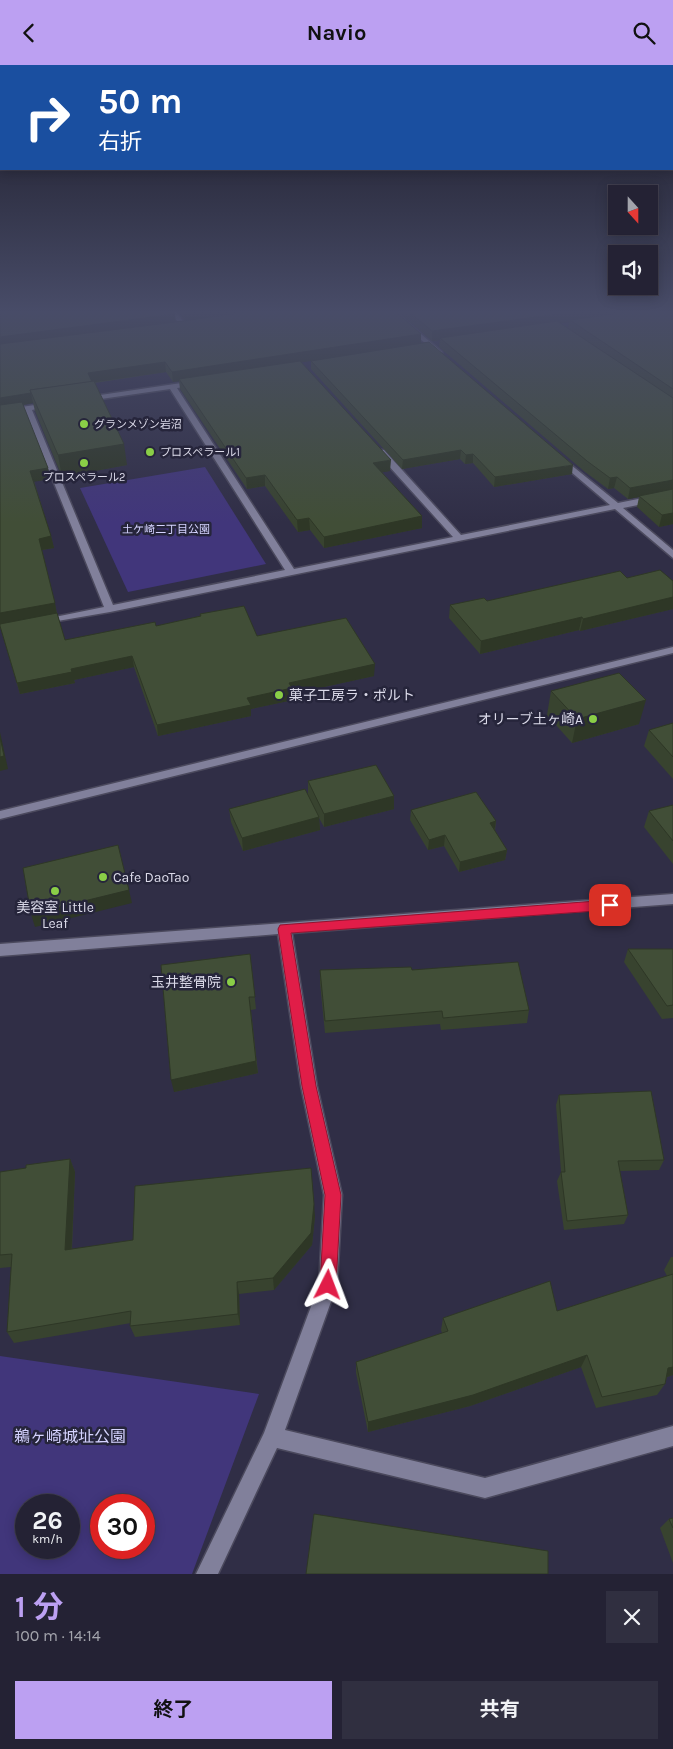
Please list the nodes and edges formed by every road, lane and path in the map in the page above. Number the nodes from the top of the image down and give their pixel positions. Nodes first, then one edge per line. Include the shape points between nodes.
1 (200, 382) edge
2 (172, 386) junction
3 (76, 401) edge
4 (57, 403) edge
5 (28, 408) junction
6 (0, 412) edge
7 (375, 446) edge
8 (557, 455) edge
9 (673, 495) edge
10 (616, 507) junction
11 (460, 539) junction
12 (673, 555) edge
13 (292, 572) junction
14 (110, 609) junction
15 (37, 624) edge
16 (673, 651) edge
17 (0, 815) edge
18 (671, 903) edge
19 (284, 929) junction
20 (0, 950) edge
21 (673, 1436) edge
22 (272, 1437) junction
23 (207, 1574) edge

1 - 2 street
2 - 3 street
2 - 13 street
4 - 5 street
5 - 6 street
5 - 14 street
7 - 11 street
8 - 10 street
9 - 10 street
10 - 11 street
10 - 12 street
11 - 13 street
13 - 14 street
14 - 15 street
16 - 17 street
18 - 19 street
19 - 20 street
19 - 22 street via 309,1086 333,1195 328,1285
21 - 22 street via 485,1488
22 - 23 street

